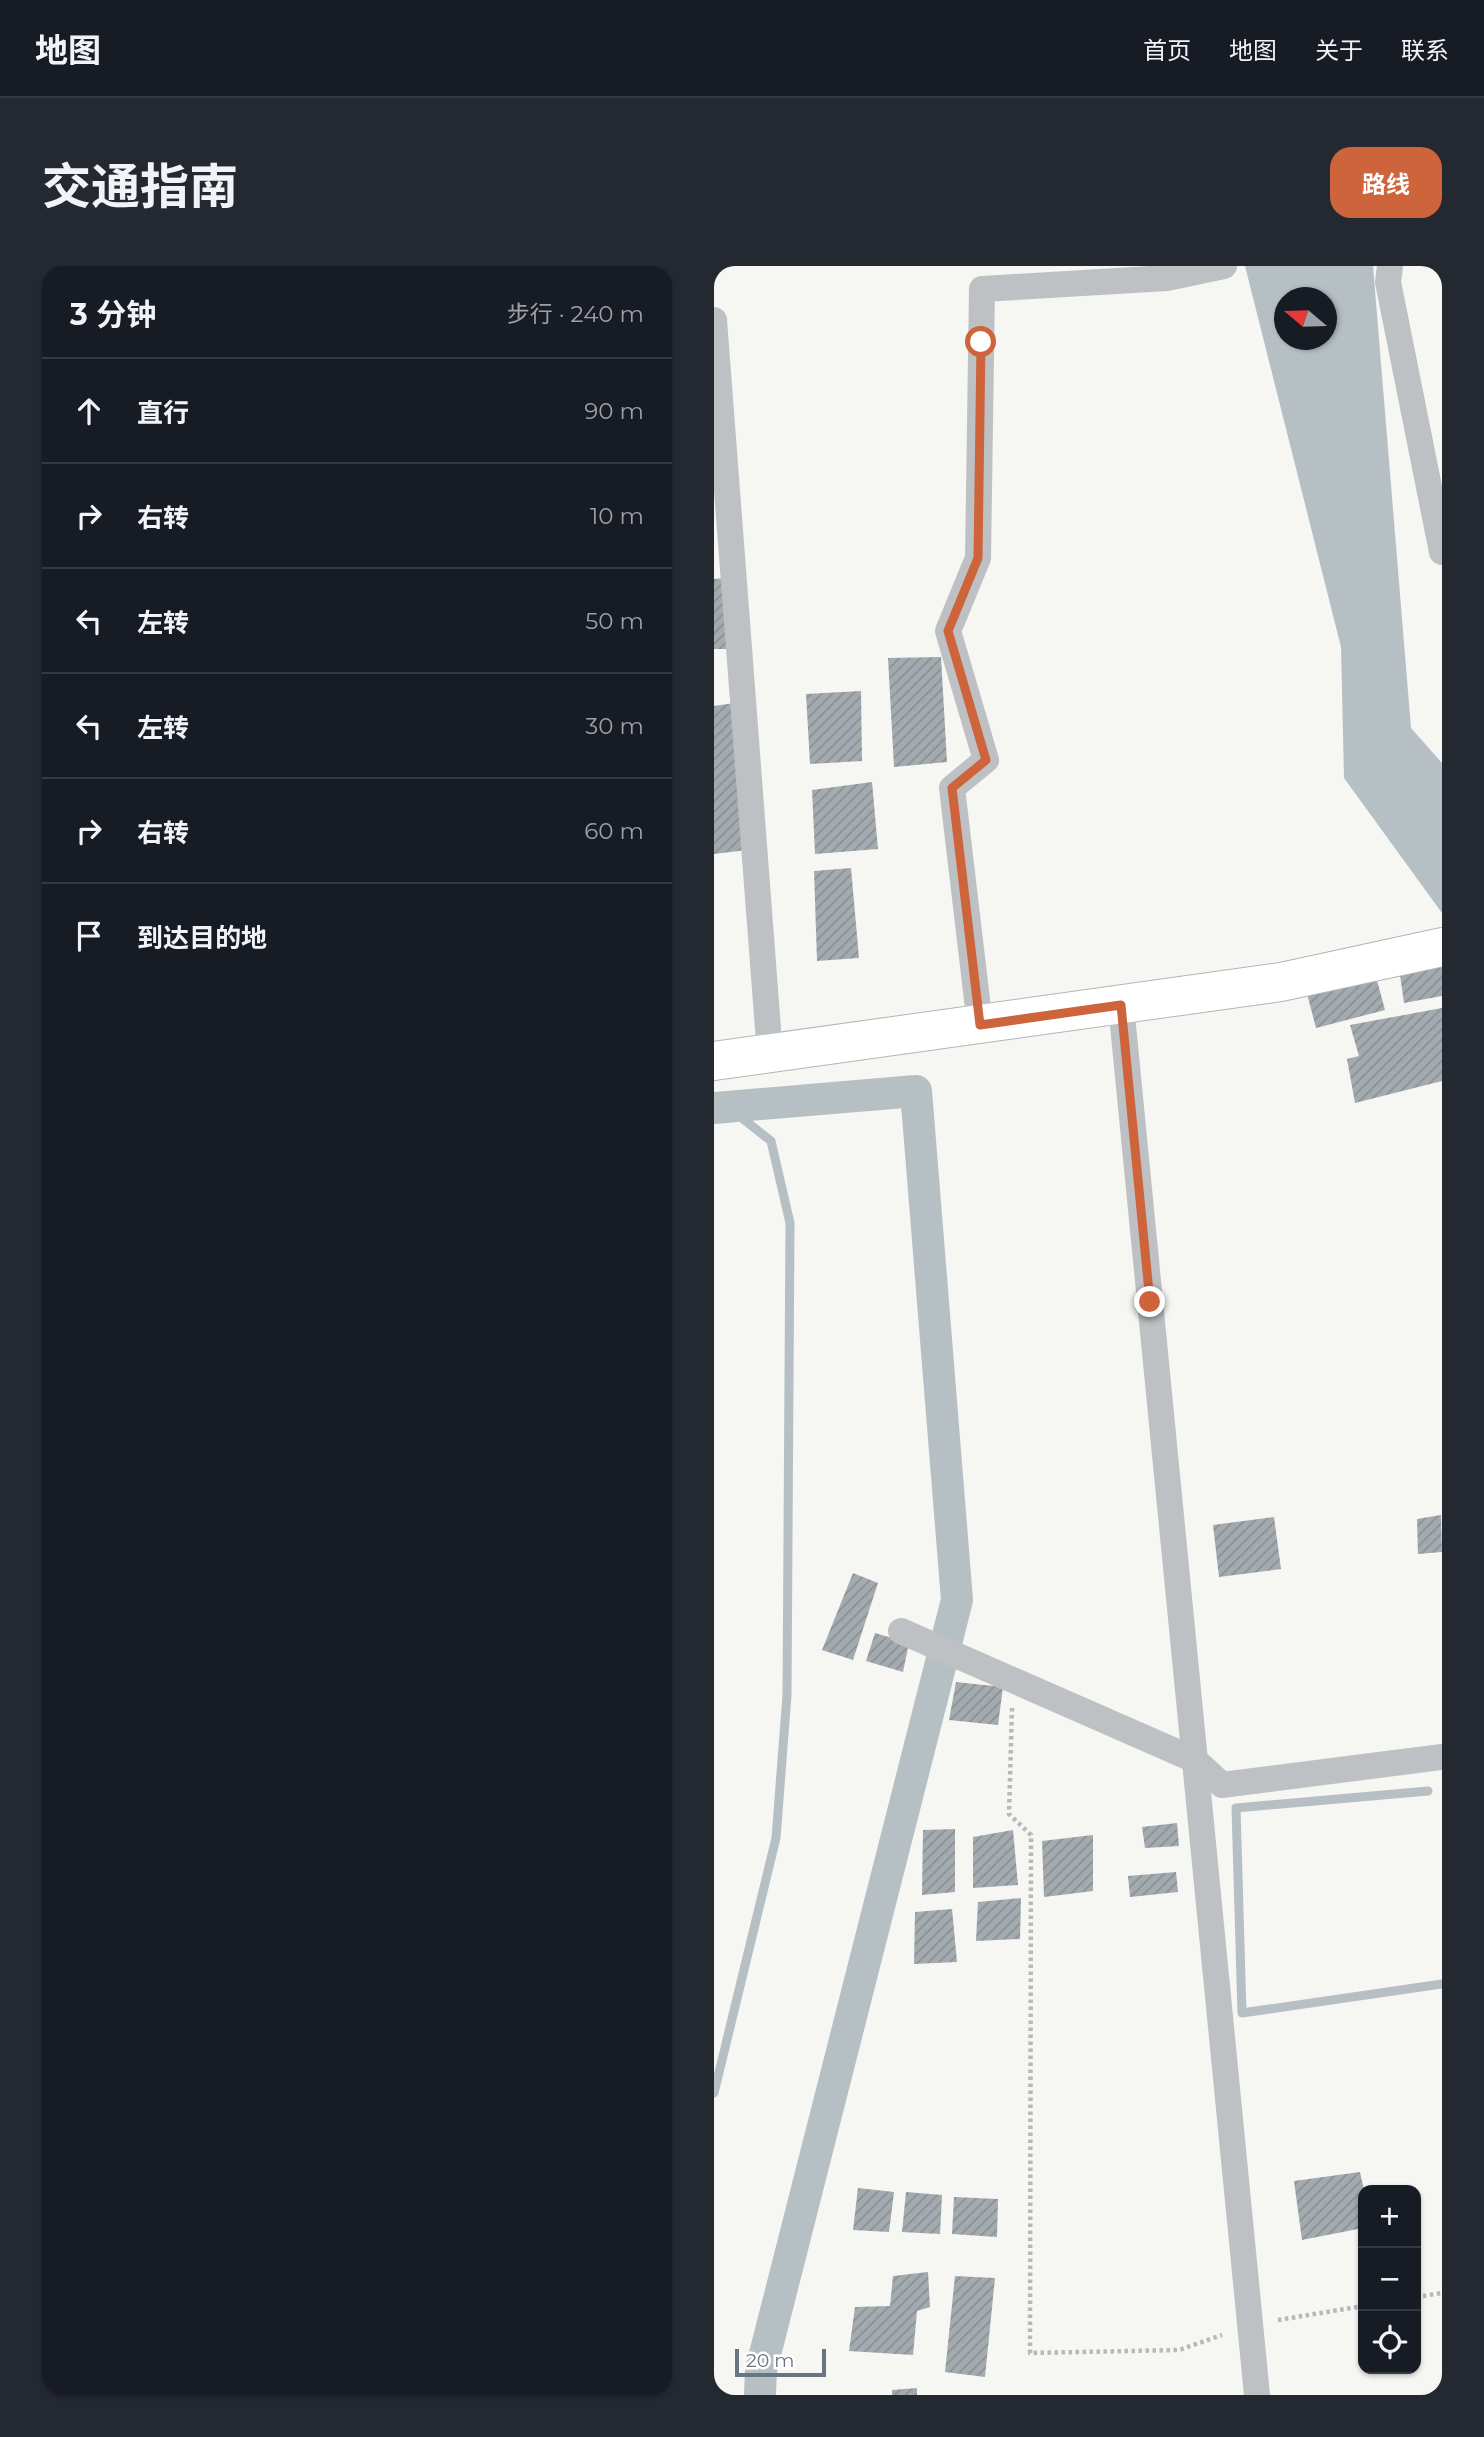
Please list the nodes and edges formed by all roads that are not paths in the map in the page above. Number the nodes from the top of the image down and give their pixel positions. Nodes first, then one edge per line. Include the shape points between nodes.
1 (1224, 266) edge
2 (1391, 266) edge
3 (714, 320) edge
4 (1442, 552) edge
5 (723, 566) edge
6 (1442, 947) edge
7 (1121, 1005) junction
8 (980, 1025) junction
9 (771, 1055) junction
10 (714, 1062) edge
11 (901, 1631) dead end
12 (1442, 1757) edge
13 (1195, 1760) junction
14 (1257, 2395) edge

1 - 8 street via 1167,278 982,289 978,558 948,631 986,760 952,788
2 - 4 street via 1388,282
3 - 5 street
5 - 9 street
6 - 7 street via 1281,982
7 - 8 street
7 - 13 street
8 - 9 street
9 - 10 street
11 - 13 street
12 - 13 street via 1222,1785
13 - 14 street

